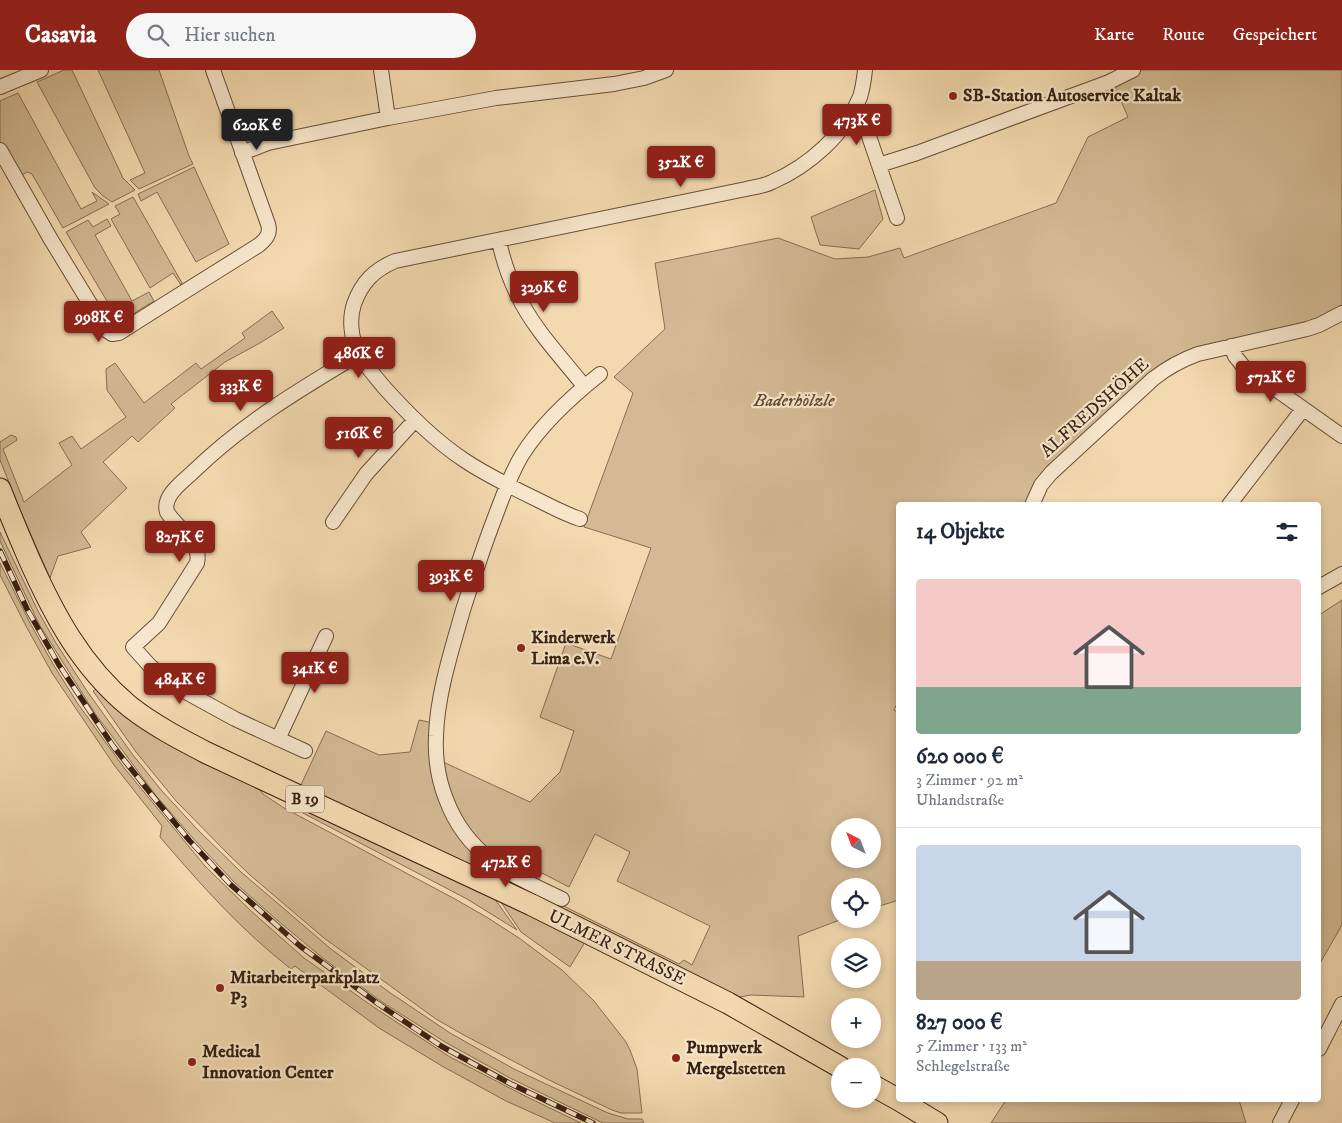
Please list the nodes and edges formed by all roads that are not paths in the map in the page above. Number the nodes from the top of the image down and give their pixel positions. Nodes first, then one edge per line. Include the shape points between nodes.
1 (41, 70) edge
2 (213, 70) edge
3 (381, 70) edge
4 (666, 70) edge
5 (865, 70) edge
6 (1133, 70) edge
7 (0, 87) edge
8 (853, 110) junction
9 (388, 118) junction
10 (0, 150) edge
11 (242, 153) junction
12 (879, 165) junction
13 (897, 218) dead end
14 (499, 241) junction
15 (1342, 313) edge
16 (1231, 346) junction
17 (359, 354) junction
18 (600, 374) dead end
19 (584, 386) junction
20 (1303, 409) junction
21 (415, 420) junction
22 (1342, 436) edge
23 (506, 485) junction
24 (0, 488) edge
25 (1033, 502) edge
26 (1231, 502) edge
27 (580, 519) dead end
28 (333, 522) dead end
29 (1342, 574) edge
30 (1321, 586) edge
31 (326, 636) dead end
32 (278, 739) junction
33 (305, 751) dead end
34 (562, 899) dead end
35 (1342, 1004) edge
36 (1321, 1045) edge
37 (831, 1061) edge
38 (881, 1090) edge
39 (896, 1098) edge
40 (904, 1102) edge
41 (1291, 1102) edge
42 (937, 1123) edge
43 (1280, 1123) edge

1 - 7 street
2 - 11 street
3 - 9 street
4 - 9 street via 614,84 496,98
5 - 8 street via 862,90
6 - 12 street via 1109,82
8 - 12 street via 862,116
8 - 14 street via 842,128 820,150 771,182
9 - 11 street via 268,143
10 - 11 street via 84,295 106,330 112,334 119,334 259,245 268,234 268,224
12 - 13 street
14 - 17 street via 395,261 376,270 361,289 353,308 352,334
14 - 19 street via 518,297 534,323
15 - 16 street, ALFREDSHÖHE via 1307,329
16 - 20 street via 1243,366
16 - 25 street, ALFREDSHÖHE via 1184,359 1164,370 1051,473
17 - 21 street
17 - 32 street via 284,399 239,431 170,496 167,512 194,543 197,563 159,623 133,647 175,686
18 - 19 street
19 - 23 street via 554,414 532,441
20 - 22 street
20 - 26 street
21 - 23 street via 462,459
21 - 28 street via 366,474
23 - 27 street
23 - 34 street via 472,580 443,687 436,734 438,770 453,815 472,843 513,876
24 - 37 main road, ULMER STRASSE / B 19 via 42,586 73,644 109,687 145,718 207,753 524,902 716,997
29 - 30 street
31 - 32 street
32 - 33 street
35 - 36 street
38 - 39 main road
40 - 42 main road
41 - 43 street

